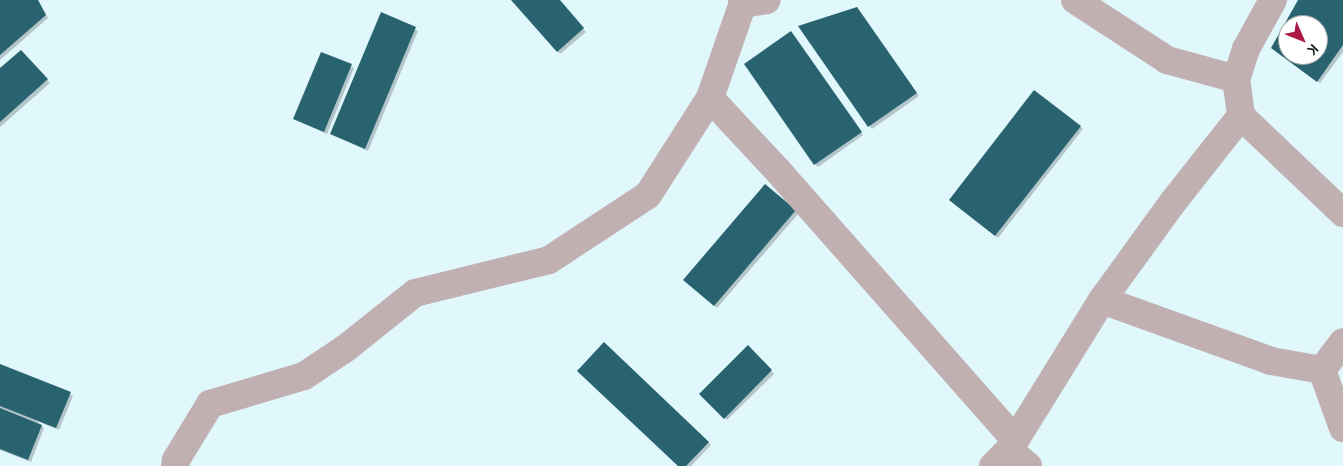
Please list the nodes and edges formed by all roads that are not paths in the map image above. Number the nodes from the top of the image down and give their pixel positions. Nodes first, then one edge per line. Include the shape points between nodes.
1 (1075, 0) edge
2 (1273, 0) edge
3 (751, 1) edge
4 (1236, 79) junction
5 (710, 98) junction
6 (1241, 116) junction
7 (1343, 213) edge
8 (1102, 300) junction
9 (1343, 342) edge
10 (1322, 370) junction
11 (1343, 428) edge
12 (1011, 455) edge
13 (176, 466) edge

1 - 4 street via 1167,60
2 - 4 street via 1246,49
3 - 5 street
4 - 6 street
5 - 12 street via 779,172
5 - 13 street via 648,195 549,260 415,293 346,348 304,376 210,404 176,460
6 - 7 street
6 - 8 street
8 - 10 street via 1271,361
8 - 12 street
9 - 10 street
10 - 11 street

